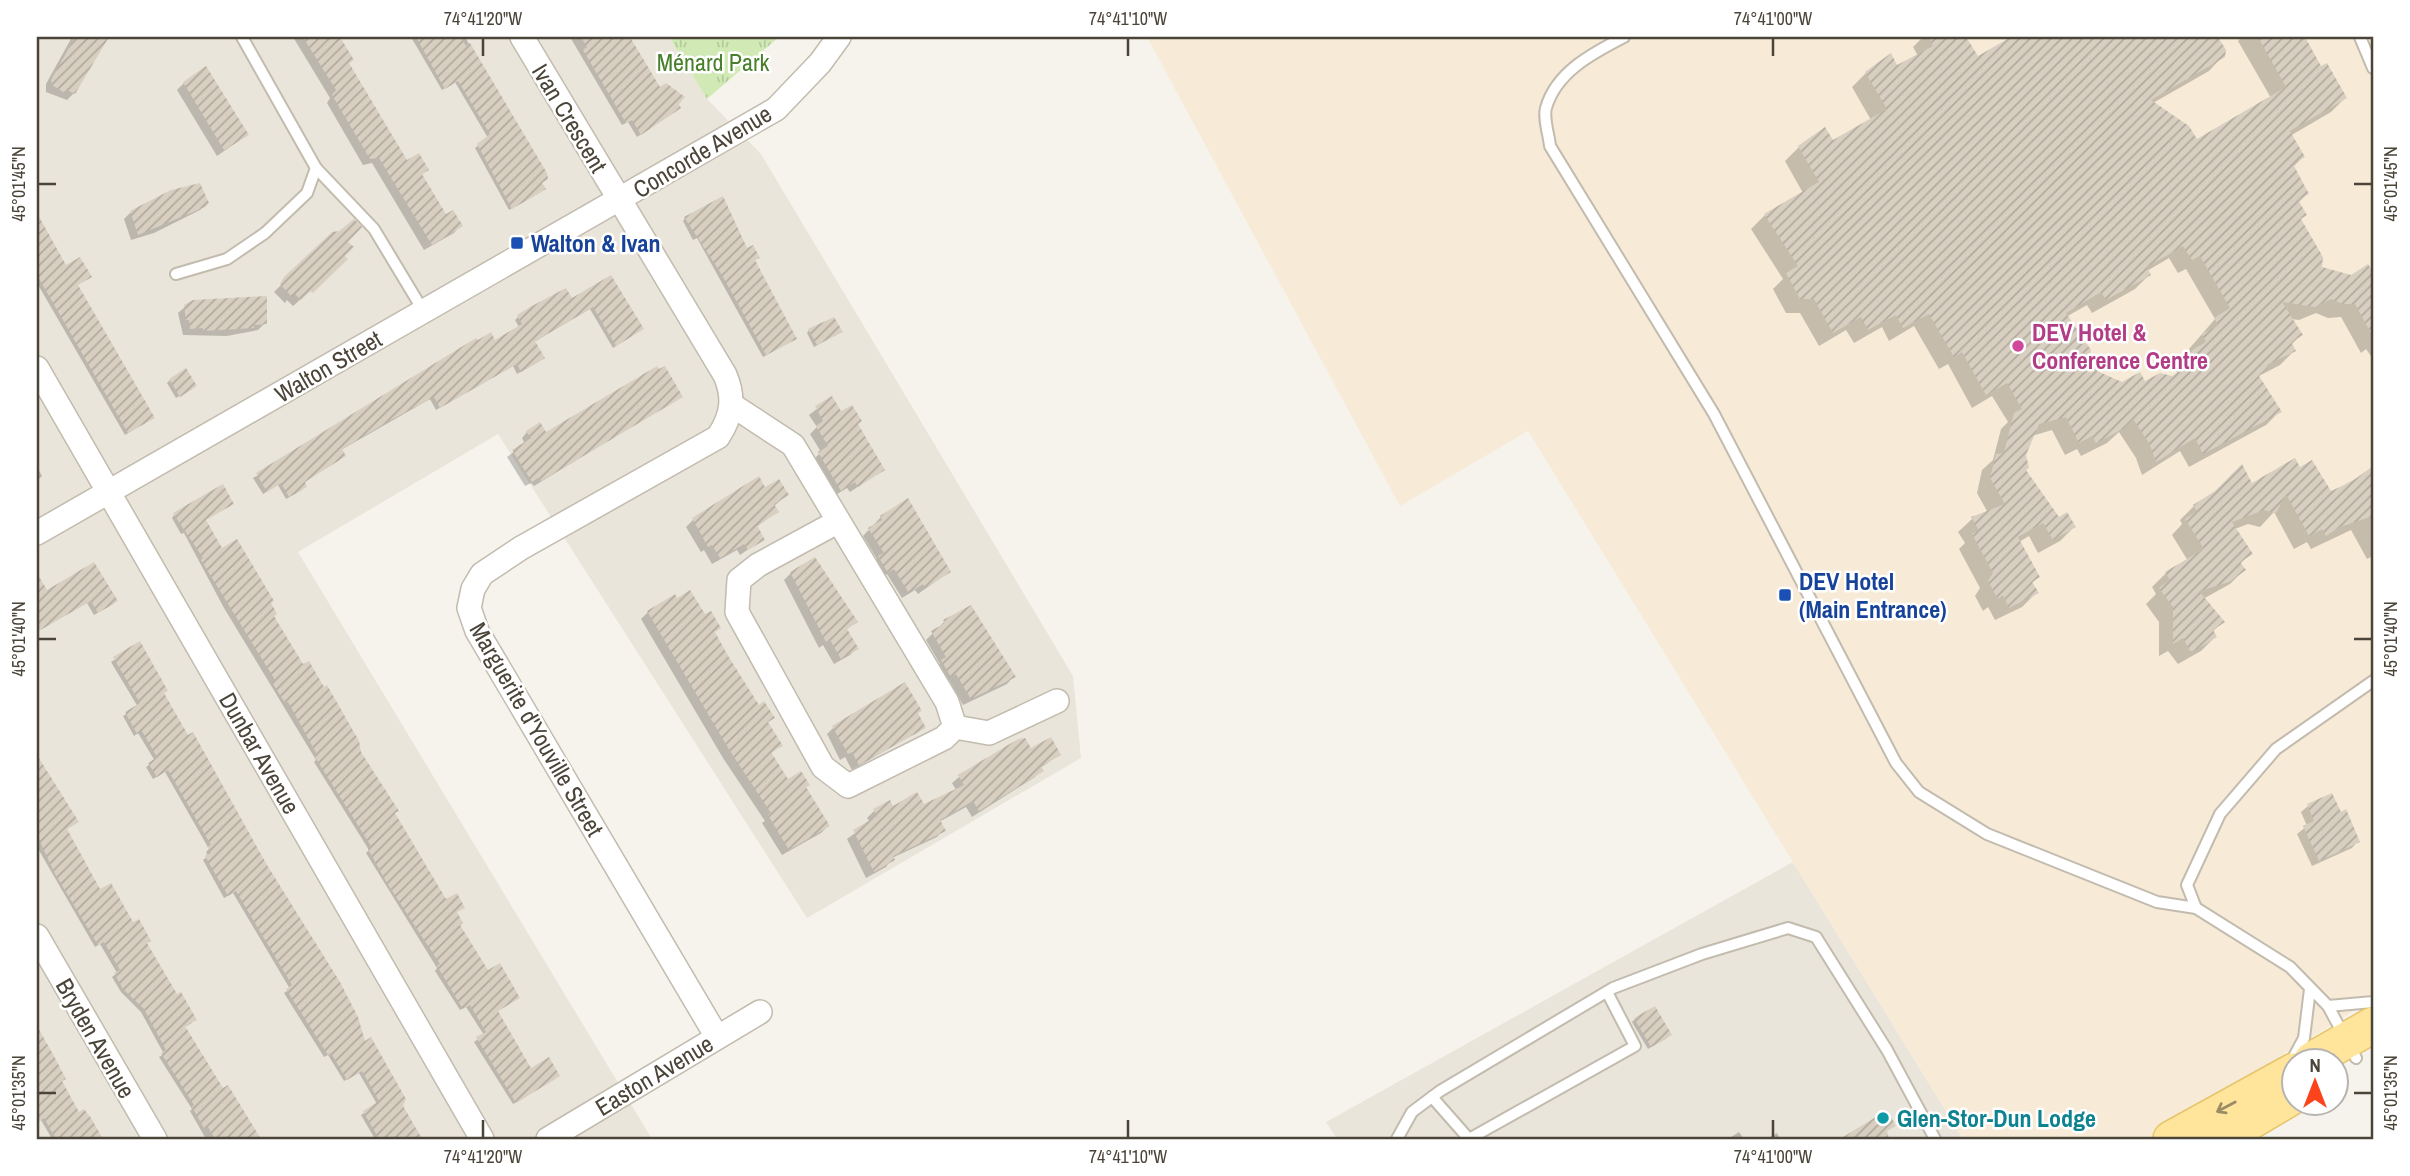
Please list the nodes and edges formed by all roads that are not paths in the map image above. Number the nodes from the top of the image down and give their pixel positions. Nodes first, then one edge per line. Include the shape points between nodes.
1 (242, 37) edge
2 (522, 37) edge
3 (839, 37) edge
4 (1624, 37) edge
5 (2360, 37) edge
6 (2373, 68) edge
7 (316, 168) junction
8 (618, 200) junction
9 (176, 274) dead end
10 (424, 312) junction
11 (37, 368) edge
12 (732, 405) junction
13 (108, 491) junction
14 (837, 522) junction
15 (37, 533) edge
16 (2373, 681) edge
17 (1057, 701) dead end
18 (955, 727) junction
19 (2196, 908) junction
20 (37, 936) edge
21 (2310, 989) junction
22 (1607, 992) junction
23 (2373, 1002) edge
24 (2328, 1006) junction
25 (760, 1012) dead end
26 (717, 1037) junction
27 (2302, 1046) edge
28 (2357, 1048) edge
29 (2280, 1084) edge
30 (2280, 1089) edge
31 (1432, 1097) junction
32 (155, 1139) edge
33 (482, 1139) edge
34 (548, 1139) edge
35 (1397, 1139) edge
36 (1935, 1139) edge
37 (2171, 1139) edge
38 (2221, 1139) edge

1 - 7 lane
2 - 8 street, Ivan Crescent
3 - 8 street, Concorde Avenue via 776,108
4 - 19 lane via 1592,54 1559,81 1545,110 1550,146 1714,414 1896,762 1919,792 1987,834 2157,902
5 - 6 lane
7 - 9 lane via 307,193 265,233 227,259
7 - 10 lane via 374,229
8 - 10 street, Walton Street
8 - 12 street via 725,375
10 - 13 street, Walton Street
11 - 13 street, Dunbar Avenue
12 - 14 street via 793,445
12 - 26 street, Marguerite d'Youville Street via 718,436 482,574 472,589 469,608 477,631
13 - 15 street, Walton Street
13 - 33 street, Dunbar Avenue
14 - 18 street via 947,702
14 - 18 street via 739,580 737,612 823,767 848,786 944,738
16 - 19 lane via 2276,749 2220,814 2187,885
17 - 18 street via 989,733
19 - 21 lane via 2290,967
20 - 32 street, Bryden Avenue
21 - 24 lane
21 - 27 lane
22 - 31 lane
22 - 31 lane via 1635,1046 1469,1139
22 - 36 lane via 1702,954 1788,928 1816,937
23 - 24 lane
24 - 28 lane
25 - 26 street, Easton Avenue
26 - 34 street, Easton Avenue
29 -> 37 main road
30 - 38 main road
31 - 35 lane via 1412,1112

